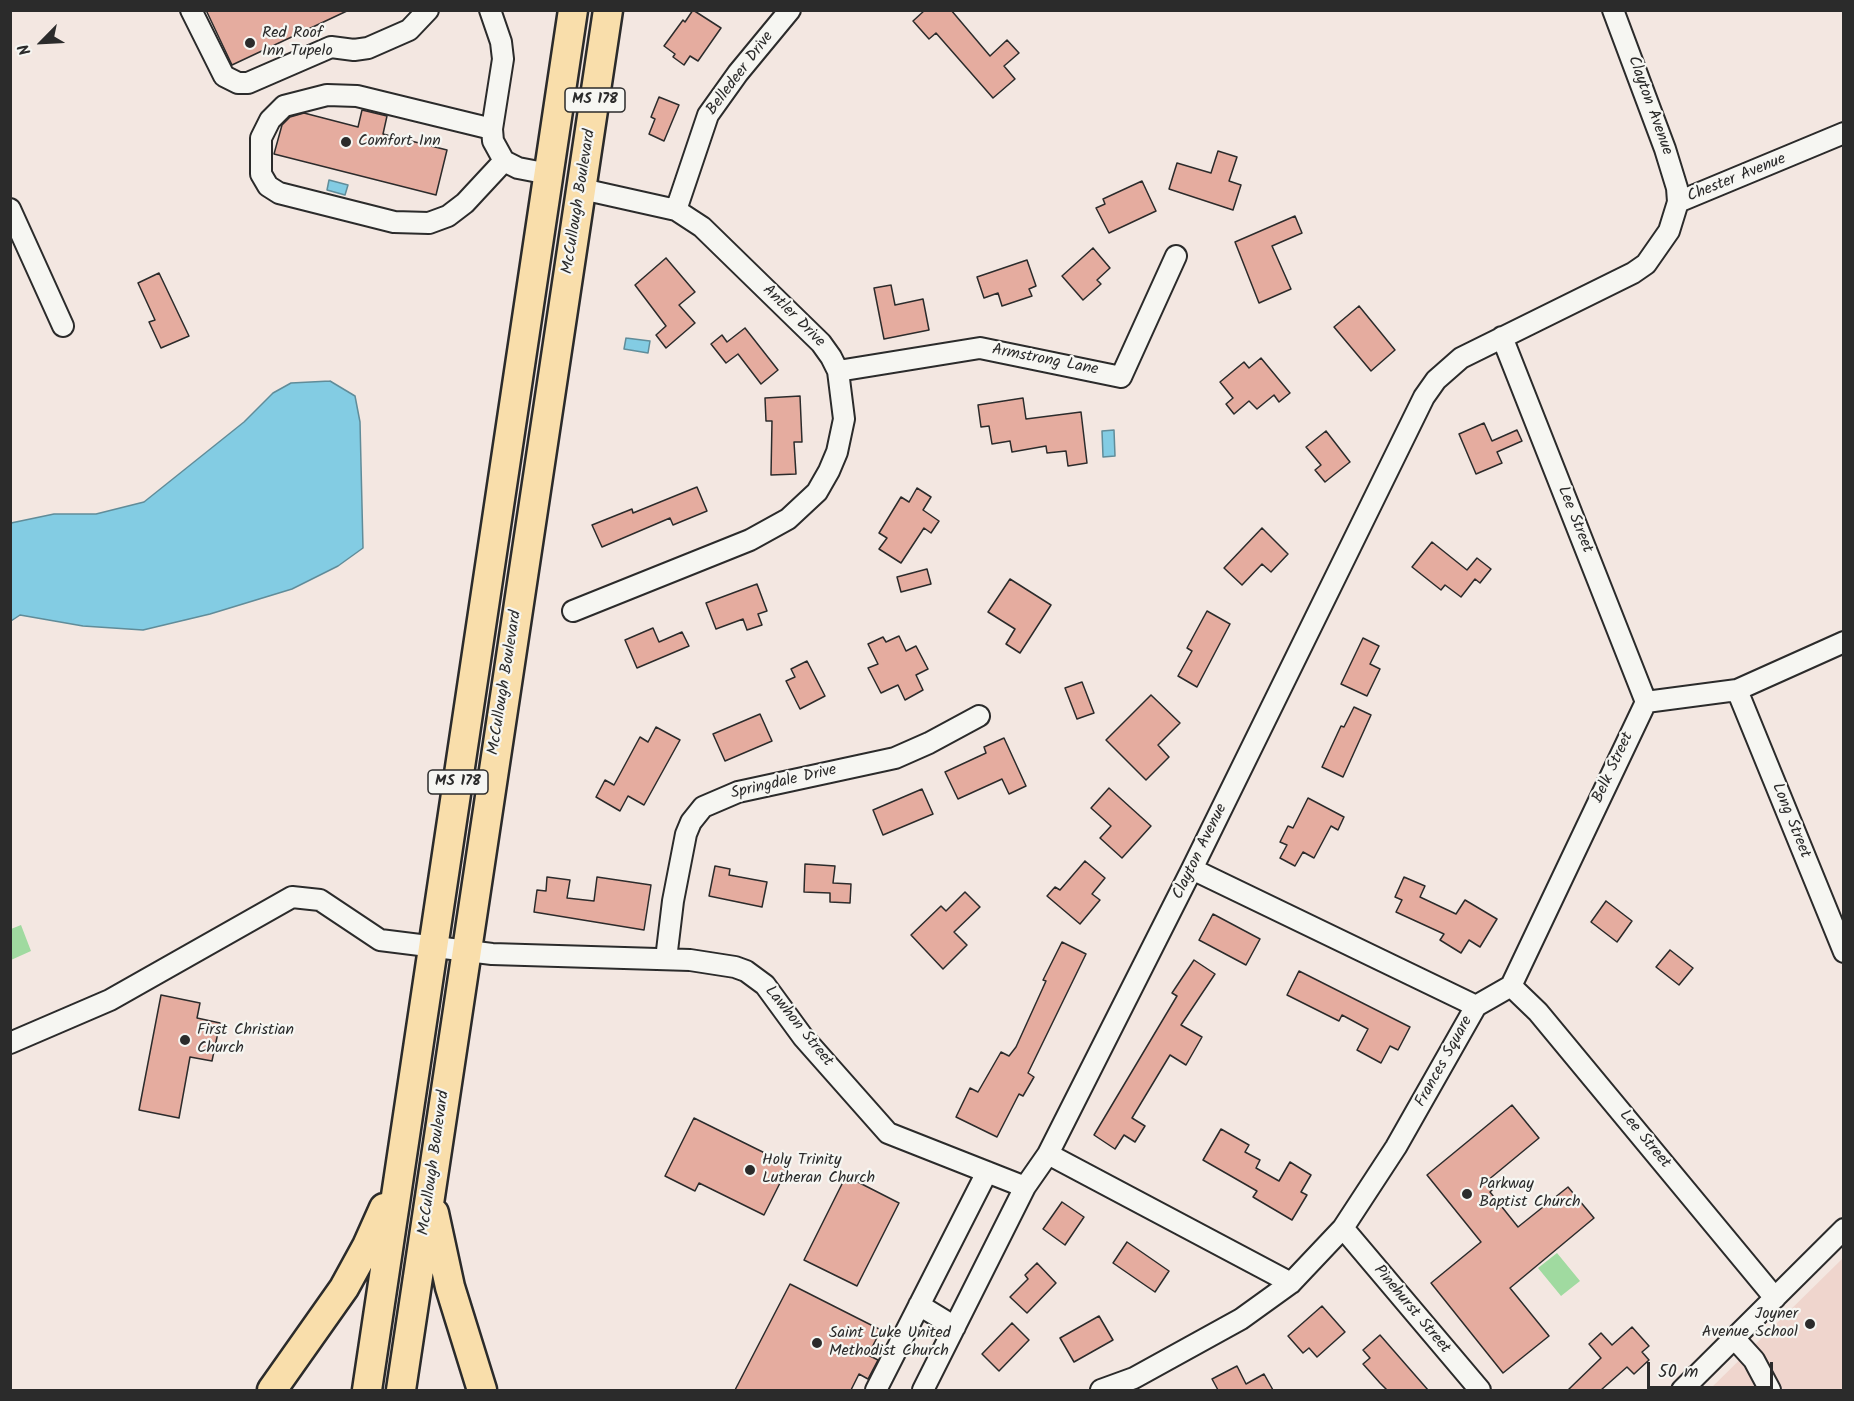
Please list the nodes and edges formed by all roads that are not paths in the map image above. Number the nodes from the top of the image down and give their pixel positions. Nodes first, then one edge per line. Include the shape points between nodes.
1 (191, 10) edge
2 (428, 10) edge
3 (490, 10) edge
4 (608, 10) edge
5 (790, 10) edge
6 (1613, 10) edge
7 (571, 22) edge
8 (492, 129) junction
9 (1844, 133) edge
10 (504, 161) junction
11 (549, 174) junction
12 (582, 189) junction
13 (1678, 202) junction
14 (10, 209) edge
15 (676, 210) junction
16 (1176, 256) dead end
17 (63, 326) dead end
18 (1502, 337) junction
19 (557, 352) junction
20 (838, 371) junction
21 (573, 611) dead end
22 (483, 620) junction
23 (514, 628) junction
24 (1844, 642) edge
25 (1737, 690) junction
26 (1646, 702) junction
27 (979, 716) dead end
28 (1192, 869) junction
29 (434, 947) junction
30 (466, 950) junction
31 (1844, 952) edge
32 (666, 959) junction
33 (1511, 986) junction
34 (1476, 1006) junction
35 (10, 1043) edge
36 (1048, 1154) junction
37 (400, 1170) junction
38 (987, 1172) junction
39 (1025, 1187) junction
40 (430, 1197) junction
41 (1343, 1228) junction
42 (1844, 1229) edge
43 (1291, 1284) junction
44 (1775, 1298) junction
45 (919, 1305) junction
46 (955, 1327) junction
47 (1734, 1338) junction
48 (272, 1390) edge
49 (367, 1390) edge
50 (401, 1390) edge
51 (482, 1390) edge
52 (876, 1390) edge
53 (923, 1390) edge
54 (1101, 1390) edge
55 (1480, 1390) edge
56 (1682, 1390) edge
57 (1770, 1390) edge

1 - 2 street via 224,76 230,81 248,83 331,47 368,48 410,30
3 - 8 street via 503,59
4 - 12 highway, McCullough Boulevard / MS 178
5 - 15 street, Belledeer Drive via 708,115
6 - 13 street, Clayton Avenue via 1665,148
7 - 11 highway, McCullough Boulevard / MS 178
7 - 12 highway via 575,95 565,165 573,182
8 - 10 street via 493,141
8 - 10 street via 357,96 327,94 284,106 270,120 261,138 261,174 279,194 394,222 429,223 448,216 465,203
9 - 13 street, Chester Avenue
10 - 11 street
11 - 19 highway via 564,209 551,296
11 - 22 highway, McCullough Boulevard / MS 178
12 - 15 street, Antler Drive
12 - 19 highway, McCullough Boulevard / MS 178
13 - 18 street, Chester Avenue via 1669,231 1646,264 1599,292
14 - 17 street
15 - 20 street, Antler Drive via 702,227 821,343
16 - 20 street, Armstrong Lane via 1121,377 980,348
18 - 26 street, Lee Street
18 - 28 street, Clayton Avenue via 1448,368 1424,397
19 - 23 highway, McCullough Boulevard / MS 178
20 - 21 street, Antler Drive via 843,402 842,435 829,471 803,508 750,540
22 - 23 highway
22 - 29 highway, McCullough Boulevard / MS 178
23 - 30 highway, McCullough Boulevard / MS 178
24 - 25 street
25 - 26 street
25 - 31 street, Long Street
26 - 33 street, Belk Street
27 - 32 street, Springdale Drive via 895,758 738,792 703,807 686,834
28 - 34 street, Frances Square
28 - 36 street, Clayton Avenue
29 - 30 street, Lawhon Street
29 - 35 street, Lawhon Street via 380,940 320,900 292,897 110,1000
29 - 37 highway, McCullough Boulevard / MS 178
30 - 32 street, Lawhon Street
30 - 40 highway, McCullough Boulevard / MS 178
32 - 38 street, Lawhon Street via 735,967 755,977 888,1133
33 - 34 street
33 - 44 street, Lee Street via 1538,1012
34 - 41 street, Frances Square via 1396,1147
36 - 39 street, Clayton Avenue
36 - 43 street
37 - 48 highway via 368,1246 345,1288
37 - 49 highway, McCullough Boulevard / MS 178
38 - 39 street, Lawhon Street
38 - 45 street
39 - 46 street, Clayton Avenue
40 - 50 highway, McCullough Boulevard / MS 178
40 - 51 highway via 450,1287
41 - 43 street, Frances Square
41 - 55 street, Pinehurst Street
42 - 44 street
43 - 54 street, Frances Square via 1179,1355
44 - 47 street
45 - 46 street
45 - 52 street
46 - 53 street, Clayton Avenue
47 - 56 street
47 - 57 street via 1754,1360

